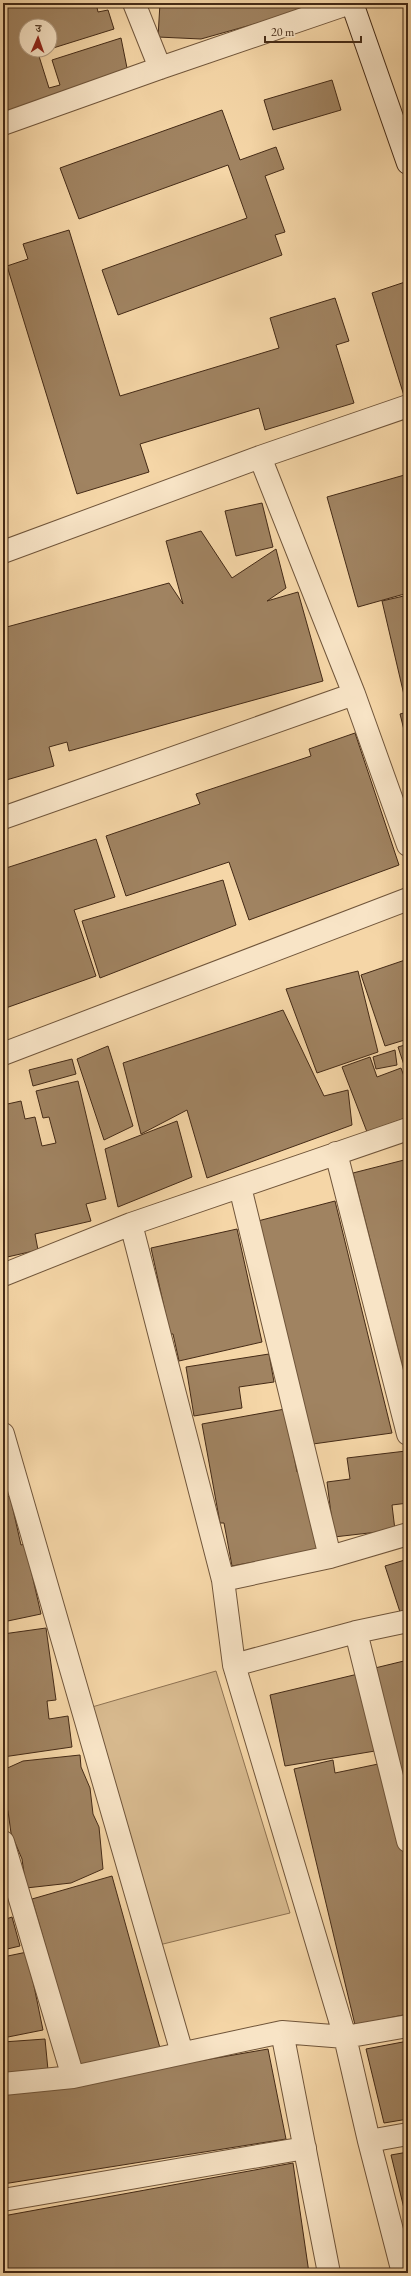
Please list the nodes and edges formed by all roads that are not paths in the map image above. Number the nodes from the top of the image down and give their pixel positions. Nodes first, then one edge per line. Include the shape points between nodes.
1 (134, 3) edge
2 (351, 3) edge
3 (160, 68) junction
4 (3, 124) edge
5 (408, 163) edge
6 (408, 406) edge
7 (260, 458) junction
8 (3, 552) edge
9 (354, 694) junction
10 (3, 818) edge
11 (408, 845) edge
12 (406, 906) edge
13 (3, 1054) edge
14 (408, 1129) edge
15 (336, 1153) junction
16 (240, 1187) junction
17 (131, 1224) junction
18 (3, 1275) edge
19 (408, 1434) edge
20 (5, 1443) edge
21 (408, 1534) edge
22 (330, 1557) junction
23 (223, 1580) junction
24 (408, 1621) edge
25 (356, 1632) junction
26 (234, 1665) junction
27 (408, 1841) edge
28 (3, 1842) edge
29 (408, 2026) edge
30 (282, 2032) junction
31 (345, 2037) junction
32 (182, 2053) junction
33 (73, 2077) junction
34 (3, 2084) edge
35 (408, 2134) edge
36 (369, 2141) junction
37 (305, 2148) junction
38 (3, 2200) edge
39 (329, 2273) edge
40 (403, 2273) edge

1 - 3 street
2 - 3 street
2 - 5 street
3 - 4 street
6 - 7 street
7 - 8 street
7 - 9 street
9 - 10 street
9 - 11 street
12 - 13 street
14 - 15 street
15 - 16 street
15 - 19 street
16 - 17 street
16 - 22 street
17 - 18 street
17 - 23 street
20 - 32 street
21 - 22 street
22 - 23 street
23 - 26 street
24 - 25 street
25 - 26 street
25 - 27 street
26 - 31 street
28 - 33 street
29 - 31 street
30 - 31 street
30 - 32 street
30 - 37 street
31 - 36 street
32 - 33 street
33 - 34 street
35 - 36 street
36 - 40 street
37 - 38 street
37 - 39 street

